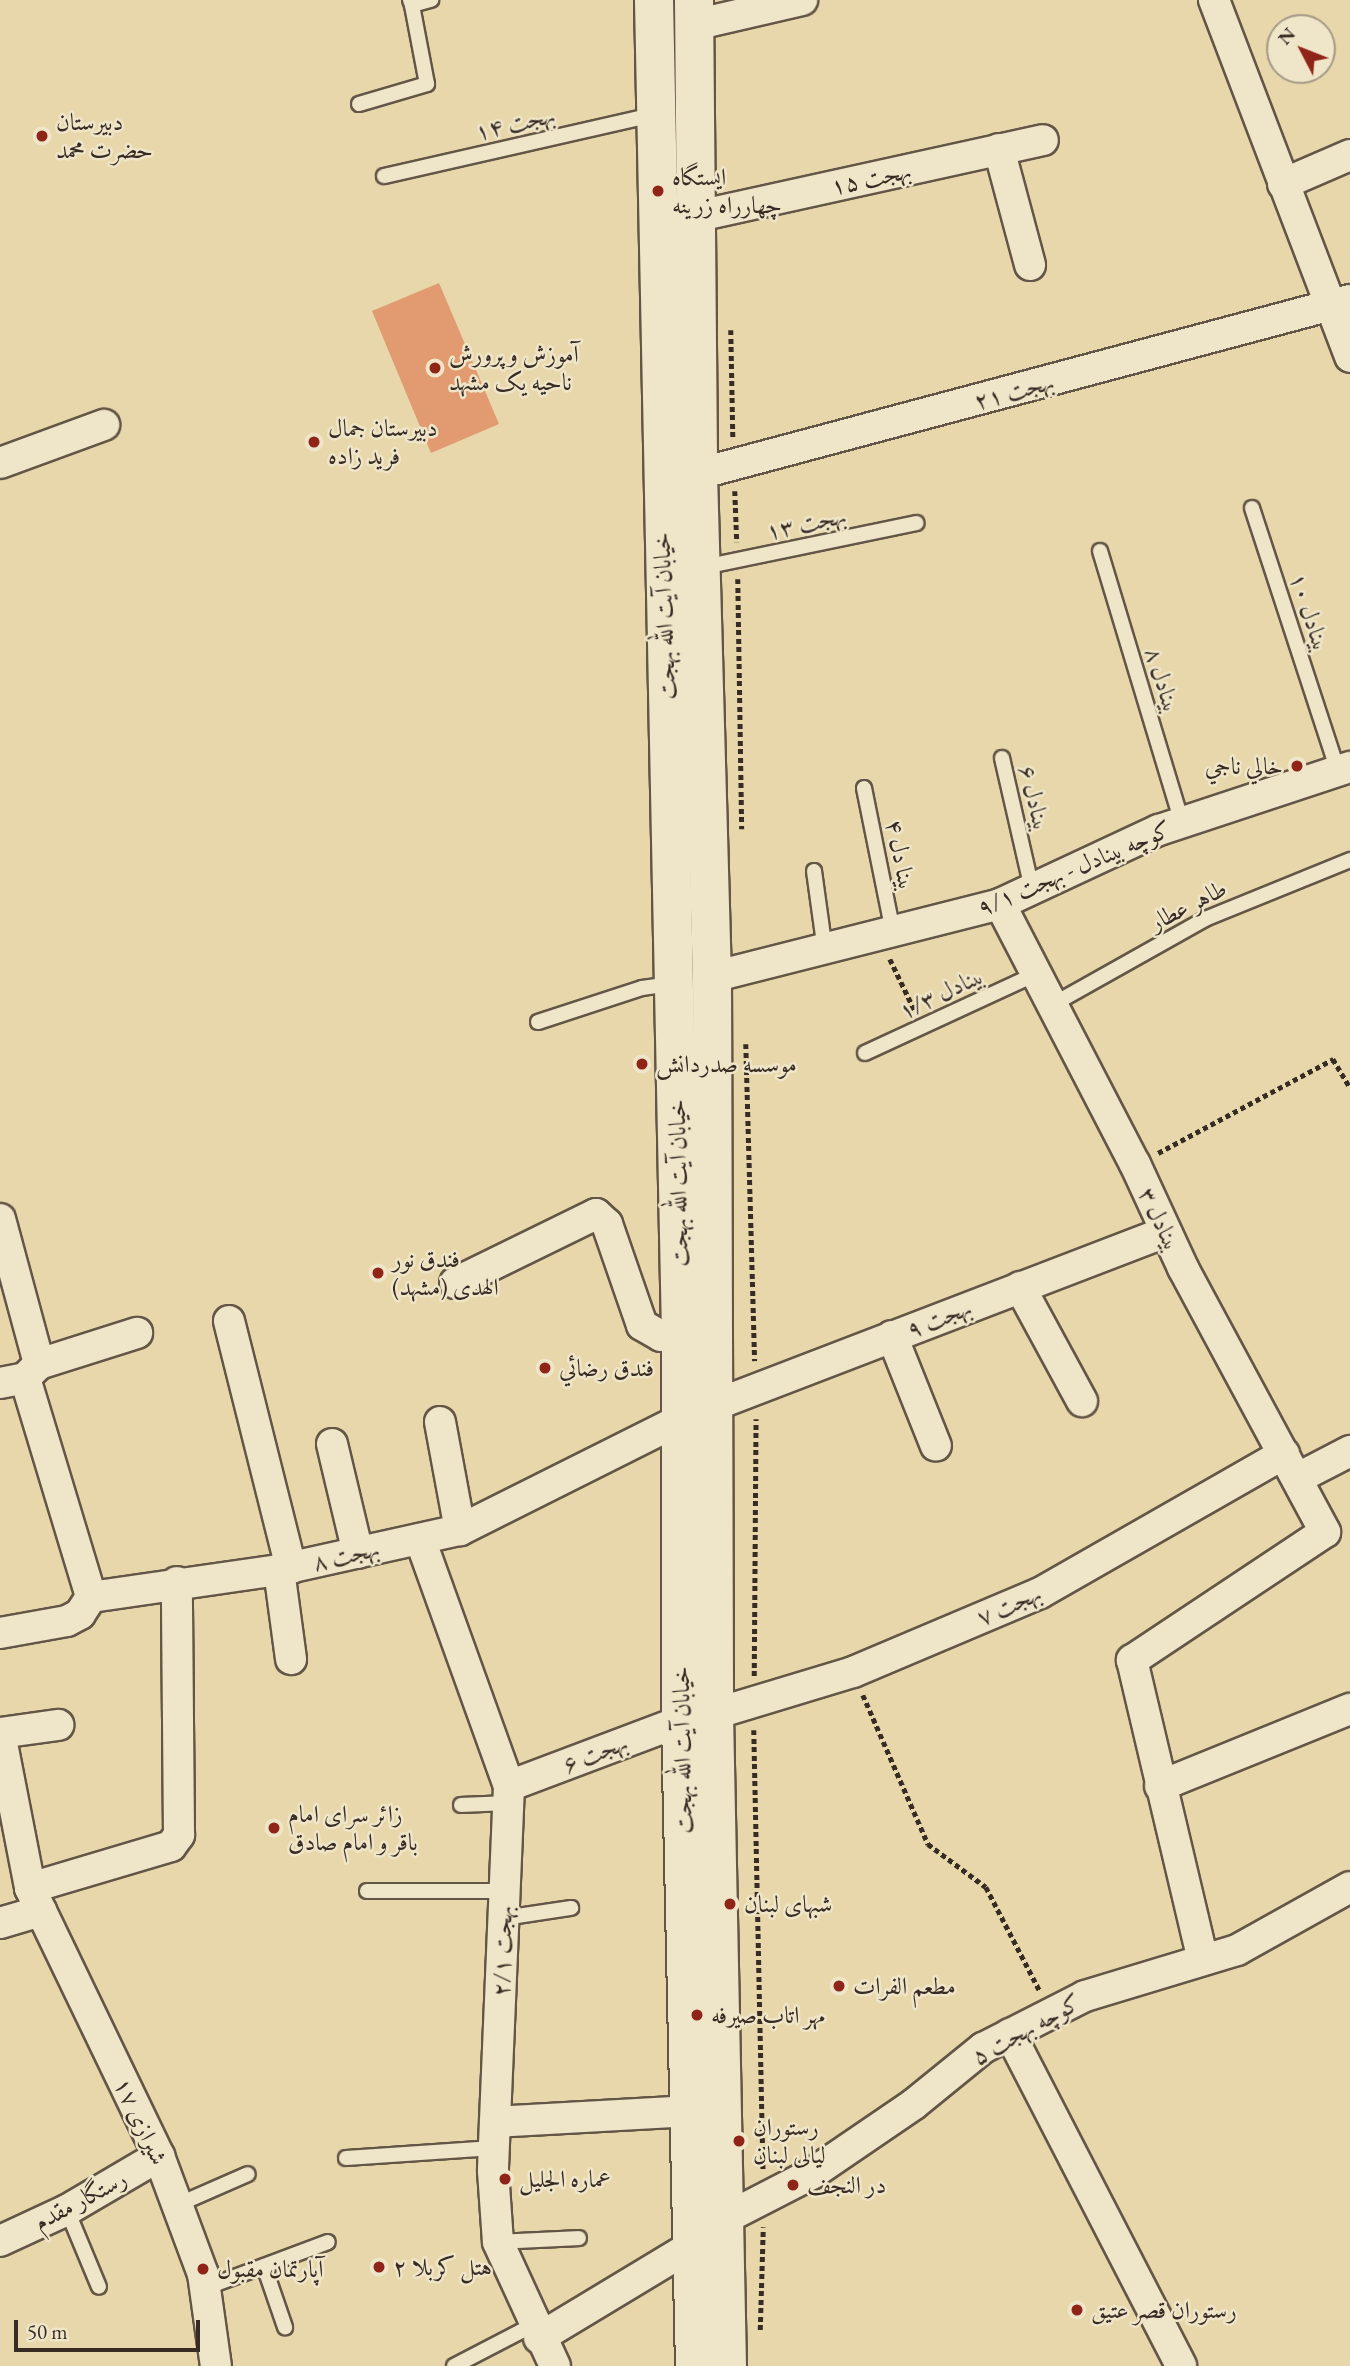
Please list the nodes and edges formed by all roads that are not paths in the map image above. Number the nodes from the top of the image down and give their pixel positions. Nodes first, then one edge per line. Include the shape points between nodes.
1 (431, 0) edge
2 (654, 0) edge
3 (802, 0) edge
4 (1214, 0) edge
5 (411, 2) edge
6 (694, 13) edge
7 (359, 104) dead end
8 (657, 113) junction
9 (1044, 140) dead end
10 (999, 149) junction
11 (1350, 155) edge
12 (384, 176) dead end
13 (1283, 184) junction
14 (698, 216) junction
15 (1030, 265) dead end
16 (1340, 304) edge
17 (1350, 356) edge
18 (104, 425) dead end
19 (0, 463) edge
20 (716, 469) junction
21 (1252, 508) dead end
22 (916, 523) dead end
23 (1100, 551) dead end
24 (721, 564) junction
25 (1002, 758) dead end
26 (1344, 769) edge
27 (864, 788) dead end
28 (1182, 822) junction
29 (1350, 860) edge
30 (814, 871) dead end
31 (1032, 889) junction
32 (1000, 904) junction
33 (886, 934) junction
34 (825, 950) junction
35 (1036, 974) junction
36 (712, 977) junction
37 (674, 984) junction
38 (1052, 1005) junction
39 (538, 1022) dead end
40 (865, 1053) dead end
41 (0, 1219) edge
42 (1164, 1232) junction
43 (455, 1283) dead end
44 (1020, 1287) junction
45 (229, 1321) dead end
46 (137, 1333) dead end
47 (681, 1333) junction
48 (892, 1336) junction
49 (21, 1375) edge
50 (1082, 1401) dead end
51 (715, 1405) junction
52 (680, 1420) junction
53 (440, 1422) dead end
54 (332, 1444) dead end
55 (936, 1446) dead end
56 (1350, 1451) edge
57 (1291, 1466) junction
58 (460, 1530) junction
59 (420, 1539) junction
60 (358, 1553) junction
61 (285, 1569) junction
62 (177, 1582) junction
63 (91, 1597) junction
64 (0, 1633) edge
65 (291, 1659) dead end
66 (1350, 1709) edge
67 (698, 1717) junction
68 (58, 1725) dead end
69 (0, 1733) edge
70 (1160, 1786) junction
71 (508, 1794) junction
72 (461, 1805) dead end
73 (11, 1856) edge
74 (1350, 1887) edge
75 (367, 1891) dead end
76 (35, 1899) junction
77 (504, 1905) junction
78 (571, 1908) dead end
79 (0, 1923) edge
80 (1203, 1960) junction
81 (1010, 2034) junction
82 (690, 2111) junction
83 (494, 2135) junction
84 (159, 2156) junction
85 (346, 2158) dead end
86 (248, 2174) dead end
87 (177, 2205) junction
88 (67, 2210) junction
89 (726, 2217) junction
90 (579, 2238) dead end
91 (0, 2241) edge
92 (328, 2242) dead end
93 (498, 2242) junction
94 (693, 2245) junction
95 (264, 2266) junction
96 (99, 2287) dead end
97 (205, 2288) junction
98 (285, 2327) dead end
99 (536, 2332) junction
100 (216, 2366) edge
101 (454, 2366) edge
102 (555, 2366) edge
103 (695, 2366) edge
104 (727, 2366) edge
105 (1181, 2366) edge

1 - 5 lane
2 - 8 main road, خیابان آیت الله بهجت
3 - 6 street
4 - 13 street
5 - 7 lane via 427,84
6 - 14 main road, خیابان آیت الله بهجت
8 - 12 lane, بهجت ۱۴
8 - 37 main road, خیابان آیت الله بهجت via 660,471
9 - 10 street, بهجت ۱۵
10 - 14 street, بهجت ۱۵
10 - 15 street
11 - 13 street
13 - 16 street
14 - 20 main road, خیابان آیت الله بهجت
16 - 17 street
16 - 20 street, بهجت ۲۱
18 - 19 street
20 - 24 main road, خیابان آیت الله بهجت
21 - 26 lane, بینادل ۱۰
22 - 24 lane, بهجت ۱۳
23 - 28 lane, بینادل ۸
24 - 36 main road, خیابان آیت الله بهجت
25 - 31 lane, بینادل ۶
26 - 28 street, کوچه بینادل - بهجت ۹/۱
27 - 33 lane, بینا دل ۴
28 - 31 street, کوچه بینادل - بهجت ۹/۱
29 - 38 lane, طاهر عطار via 1205,919
30 - 34 lane
31 - 32 street, کوچه بینادل - بهجت ۹/۱
32 - 33 street, کوچه بینادل - بهجت ۹/۱
32 - 35 street, بینادل ۳
33 - 34 street, کوچه بینادل - بهجت ۹/۱
34 - 36 street, کوچه بینادل - بهجت ۹/۱
35 - 38 street, بینادل ۳
35 - 40 lane, بینادل ۱/۳
36 - 51 main road, خیابان آیت الله بهجت
37 - 39 lane via 642,988
37 - 47 main road, خیابان آیت الله بهجت
38 - 42 street, بینادل ۳ via 1135,1164
41 - 49 street
42 - 44 street, بهجت ۹
42 - 57 street, بینادل ۳
43 - 47 street via 596,1214 607,1224 642,1325 661,1336
44 - 48 street, بهجت ۹
44 - 50 street
45 - 61 street
46 - 49 street
47 - 52 main road, خیابان آیت الله بهجت
48 - 51 street, بهجت ۹
48 - 55 street
49 - 63 street
51 - 67 main road, خیابان آیت الله بهجت
52 - 58 street, بهجت ۸
52 - 67 main road, خیابان آیت الله بهجت
53 - 58 street
54 - 60 street
56 - 57 street, بهجت ۷
57 - 67 street, بهجت ۷ via 1040,1593 853,1672
57 - 70 street, بینادل ۳ via 1325,1532 1132,1660
58 - 59 street, بهجت ۸
59 - 60 street, بهجت ۸
59 - 71 street, بهجت ۲/۱
60 - 61 street, بهجت ۸
61 - 62 street, بهجت ۸
61 - 65 street
62 - 63 street, بهجت ۸
62 - 76 street via 179,1835 171,1846
63 - 64 street via 80,1614 67,1621
66 - 70 street
67 - 71 street, بهجت ۶
67 - 82 main road, خیابان آیت الله بهجت
67 - 89 main road, خیابان آیت الله بهجت
68 - 69 street
69 - 73 street, شیرازی ۱۷
70 - 80 street
71 - 72 lane
71 - 77 street, بهجت ۲/۱
73 - 76 street, شیرازی ۱۷
74 - 80 street, کوچه بهجت ۵ via 1237,1950
75 - 77 lane
76 - 79 street
76 - 84 street, شیرازی ۱۷
77 - 78 lane
77 - 83 street, بهجت ۲/۱
80 - 81 street, کوچه بهجت ۵ via 1085,1996
81 - 89 street, کوچه بهجت ۵ via 983,2048 915,2104 813,2172
81 - 105 street
82 - 83 street
82 - 94 main road, خیابان آیت الله بهجت
83 - 85 lane
83 - 93 street, بهجت ۲/۱
84 - 87 street, شیرازی ۱۷
84 - 88 street, رستگار مقدم
86 - 87 lane
87 - 97 street, شیرازی ۱۷
88 - 91 street, رستگار مقدم
88 - 96 lane
89 - 104 main road, خیابان آیت الله بهجت
90 - 93 lane
92 - 95 lane
93 - 99 street, بهجت ۲/۱
94 - 99 street
94 - 103 main road, خیابان آیت الله بهجت
95 - 97 lane
95 - 98 lane
97 - 100 street, شیرازی ۱۷
99 - 101 lane
99 - 102 street, بهجت ۲/۱

